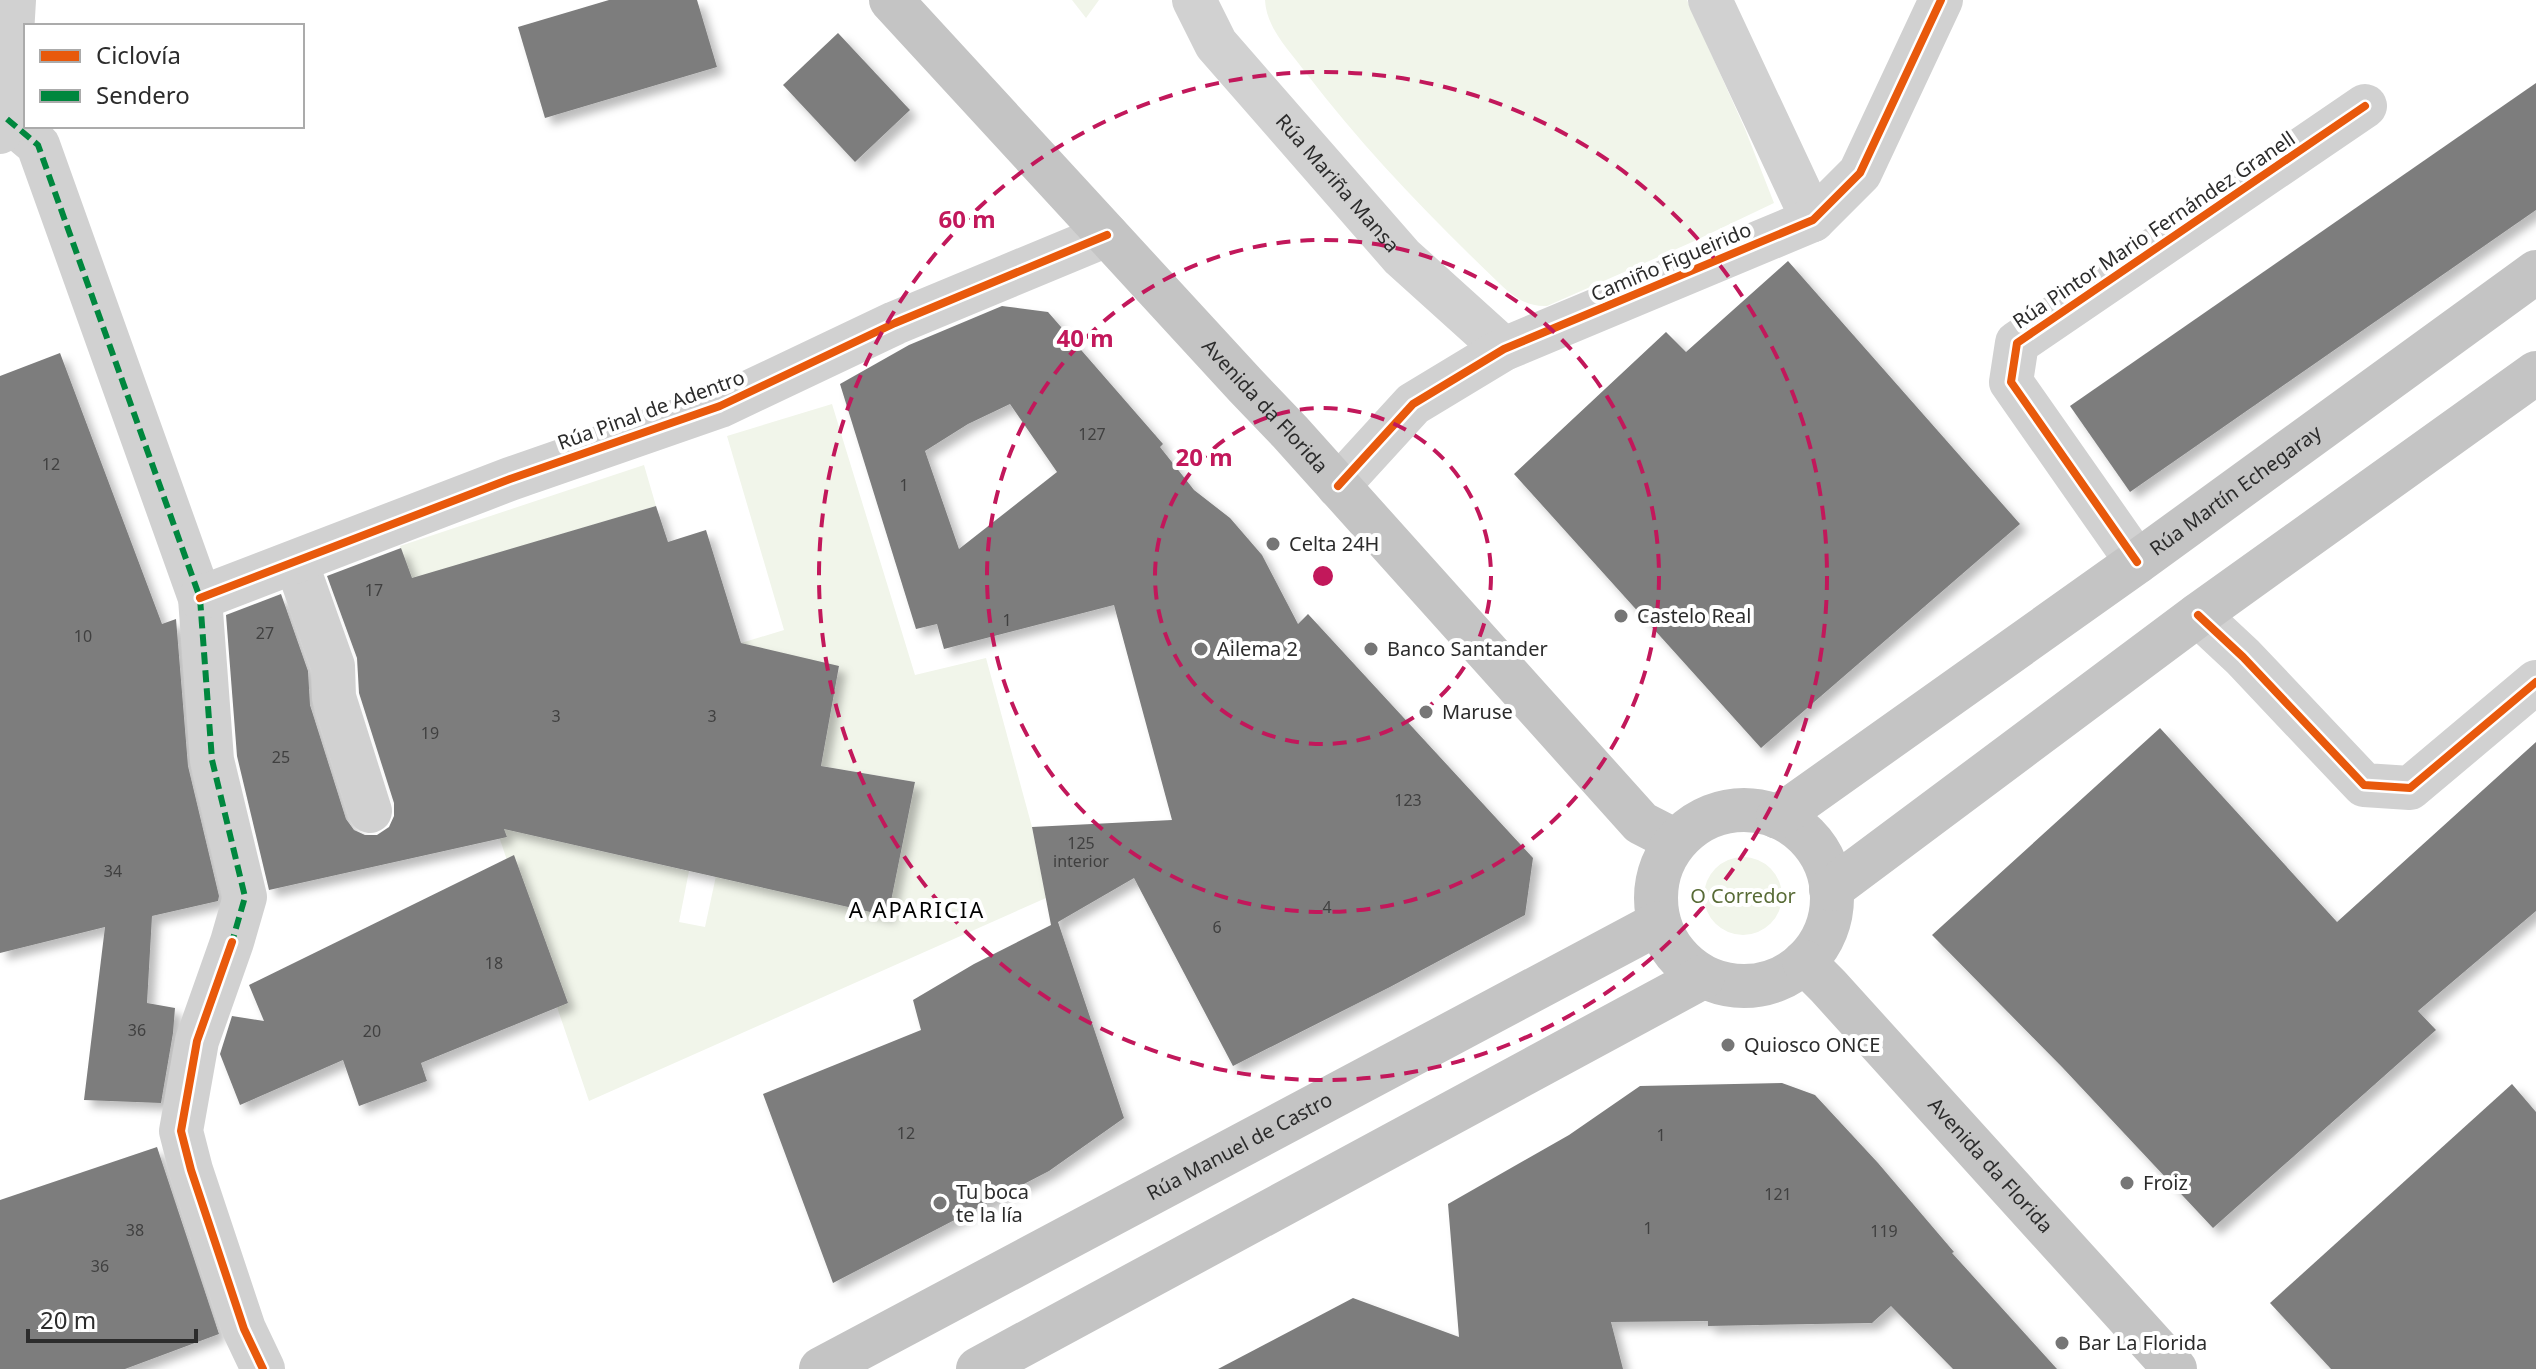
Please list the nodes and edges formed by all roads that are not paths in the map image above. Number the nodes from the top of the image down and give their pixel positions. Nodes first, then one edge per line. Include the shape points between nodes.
1 (14, 0) edge
2 (891, 0) edge
3 (1194, 0) edge
4 (1710, 0) edge
5 (1941, 0) edge
6 (2365, 106) dead end
7 (4, 125) edge
8 (1813, 220) junction
9 (1107, 235) junction
10 (2536, 272) edge
11 (1504, 349) junction
12 (2536, 373) edge
13 (1338, 486) junction
14 (296, 562) junction
15 (2137, 562) junction
16 (200, 598) junction
17 (2198, 615) junction
18 (2536, 682) edge
19 (370, 811) dead end
20 (1778, 817) junction
21 (1676, 841) junction
22 (1831, 889) junction
23 (1659, 923) junction
24 (1804, 962) junction
25 (1703, 977) junction
26 (263, 1369) edge
27 (821, 1369) edge
28 (978, 1369) edge
29 (2175, 1369) edge

1 - 7 street
2 - 9 main road, Avenida da Florida
3 - 11 street, Rúa Mariña Mansa via 1216,44 1402,257
4 - 8 street
5 - 8 street, Camiño Figueirido via 1860,173
6 - 15 street, Rúa Pintor Mario Fernández Granell via 2017,343 2011,382
7 - 16 street via 38,145
8 - 11 street, Camiño Figueirido
9 - 13 main road, Avenida da Florida
9 - 14 street, Rúa Pinal de Adentro via 895,323 720,406 510,479
10 - 15 main road, Rúa Martín Echegaray
11 - 13 street, Camiño Figueirido via 1413,404
12 - 17 main road
13 - 21 main road, Avenida da Florida via 1641,823
14 - 16 street, Rúa Pinal de Adentro
14 - 19 street via 333,666 334,697
15 - 20 main road, Rúa Martín Echegaray
16 - 26 street via 212,760 245,897 197,1041 181,1131 239,1315
17 - 18 street via 2364,785 2410,788
17 - 22 main road
20 - 21 main road via 1751,810 1723,812
20 - 22 main road via 1814,846
21 - 23 main road via 1661,866 1655,894
22 - 24 main road via 1830,916 1821,941
23 - 25 main road via 1684,964
23 - 27 main road, Rúa Manuel de Castro
24 - 25 main road via 1782,978 1757,986 1730,986
24 - 29 main road, Avenida da Florida
25 - 28 main road

